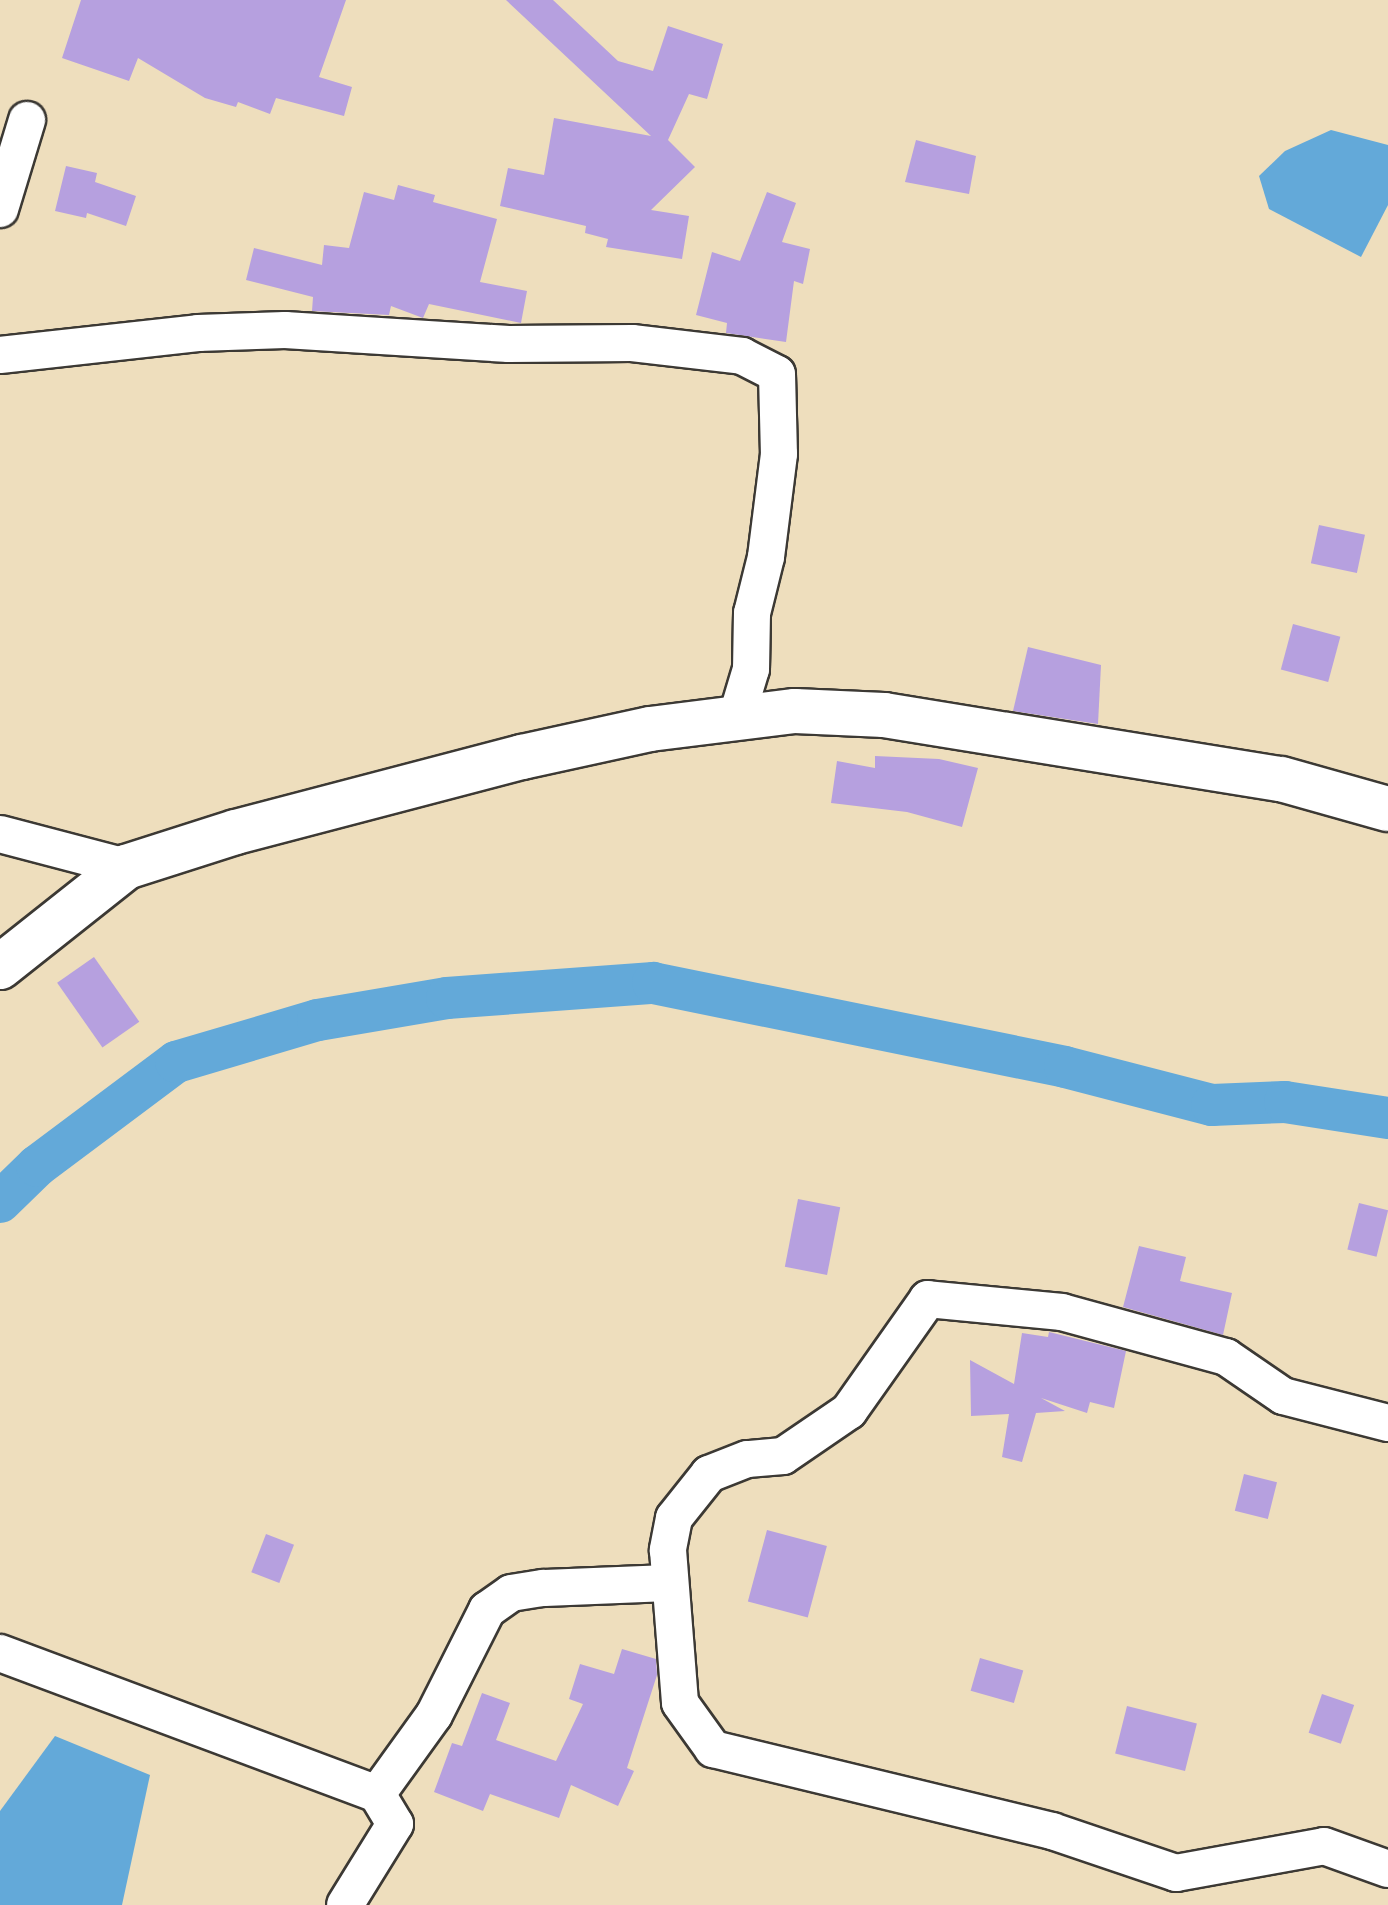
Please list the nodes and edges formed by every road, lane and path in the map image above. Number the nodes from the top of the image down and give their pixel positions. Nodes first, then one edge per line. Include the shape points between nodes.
1 (27, 120) dead end
2 (0, 209) edge
3 (0, 355) edge
4 (736, 719) junction
5 (1388, 809) edge
6 (0, 834) edge
7 (126, 867) junction
8 (0, 967) edge
9 (1388, 1423) edge
10 (669, 1583) junction
11 (0, 1653) edge
12 (377, 1794) junction
13 (1388, 1869) edge
14 (345, 1905) edge

1 - 2 street
3 - 4 street via 198,333 285,330 509,344 632,343 742,356 777,374 779,454 766,557 752,613 751,669
4 - 5 street via 795,711 884,715 1281,779
4 - 7 street via 650,729 522,757 251,827
6 - 7 street
7 - 8 street
9 - 10 street via 1283,1396 1226,1357 1062,1312 928,1299 849,1411 783,1456 747,1459 709,1474 674,1518
10 - 12 street via 544,1588 511,1593 487,1610 434,1715
10 - 13 street via 680,1703 713,1749 1052,1831 1176,1873 1324,1846
11 - 12 street
12 - 14 street via 395,1824

